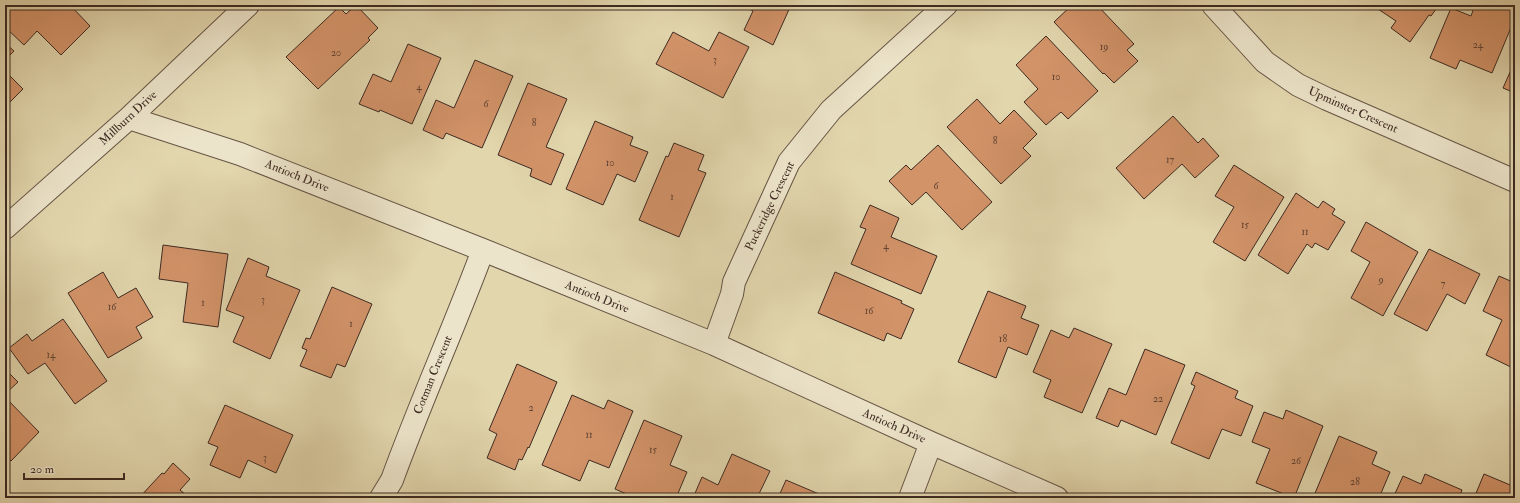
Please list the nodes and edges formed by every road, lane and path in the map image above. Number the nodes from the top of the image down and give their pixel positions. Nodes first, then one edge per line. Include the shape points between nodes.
1 (248, 5) edge
2 (946, 5) edge
3 (1213, 5) edge
4 (129, 118) junction
5 (1515, 181) edge
6 (5, 228) edge
7 (483, 250) junction
8 (714, 344) junction
9 (931, 443) junction
10 (381, 498) edge
11 (910, 498) edge
12 (1057, 498) edge

1 - 4 street, Millburn Drive
2 - 8 street, Puckeridge Crescent via 831,110 789,162 734,282
3 - 5 street, Upminster Crescent via 1265,62 1298,85
4 - 6 street, Millburn Drive
4 - 7 street, Antioch Drive via 240,154
7 - 8 street, Antioch Drive
7 - 10 street, Cotman Crescent via 392,480
8 - 9 street, Antioch Drive
9 - 11 street
9 - 12 street, Antioch Drive

